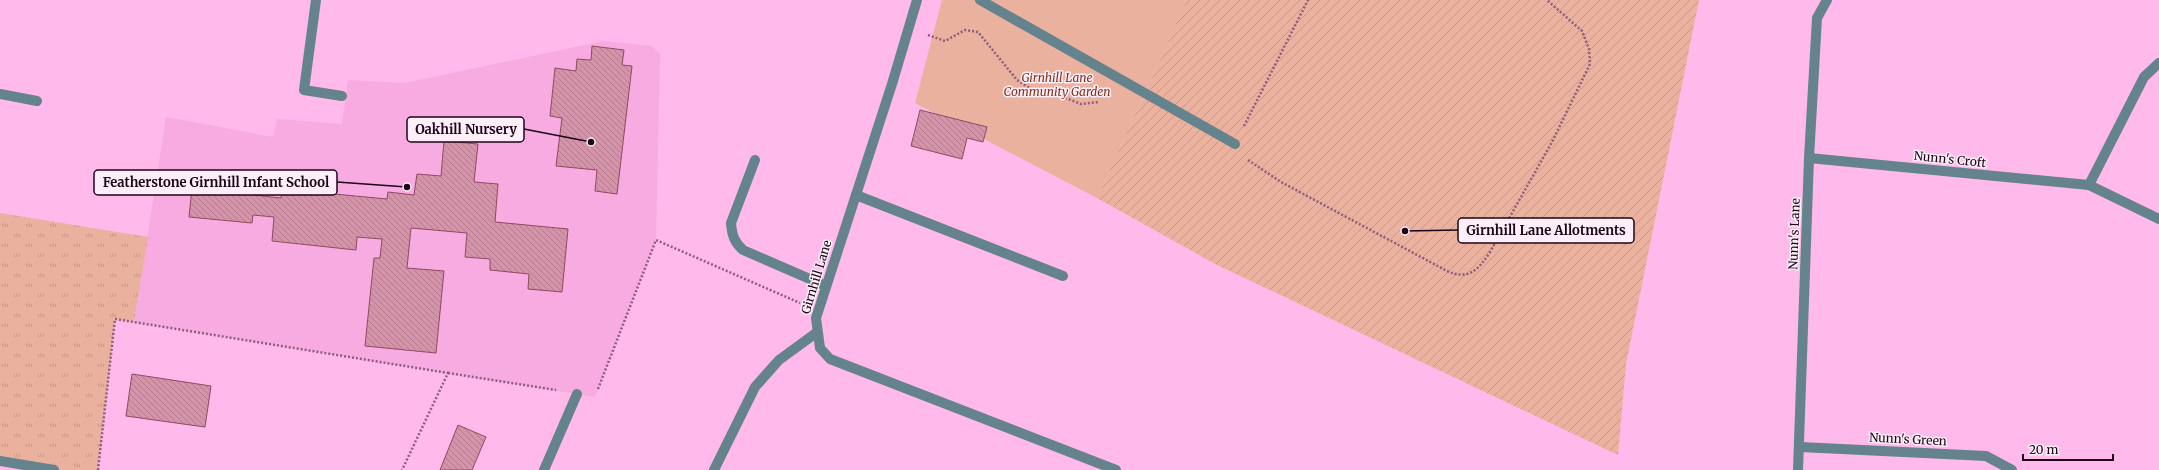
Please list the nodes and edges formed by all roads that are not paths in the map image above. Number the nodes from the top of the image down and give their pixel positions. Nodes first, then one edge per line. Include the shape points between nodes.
1 (316, 0) edge
2 (917, 0) edge
3 (980, 0) edge
4 (1826, 0) edge
5 (2159, 63) edge
6 (0, 94) edge
7 (342, 96) dead end
8 (37, 101) dead end
9 (1235, 144) road end
10 (1809, 158) junction
11 (755, 160) dead end
12 (2089, 185) junction
13 (856, 195) junction
14 (2159, 219) edge
15 (1063, 276) dead end
16 (826, 286) junction
17 (816, 333) junction
18 (576, 394) road end
19 (1800, 447) junction
20 (0, 461) edge
21 (54, 470) edge
22 (544, 470) edge
23 (714, 470) edge
24 (1116, 470) edge
25 (1798, 470) edge
26 (2012, 470) edge

1 - 7 street via 304,90
2 - 13 street, Girnhill Lane
3 - 9 street
4 - 10 street, Nunn's Lane via 1817,18
5 - 12 street via 2144,77
6 - 8 street
10 - 12 street, Nunn's Croft
10 - 19 street, Nunn's Lane
11 - 16 street via 731,223 736,244 743,250
12 - 14 street, Nunn's Croft
13 - 15 street
13 - 16 street, Girnhill Lane
16 - 17 street, Girnhill Lane via 816,318
17 - 23 street via 779,360 755,387
17 - 24 street, Girnhill Lane via 820,348 830,359
18 - 22 street
19 - 25 street, Nunn's Lane
19 - 26 street, Nunn's Green via 1986,456
20 - 21 street

